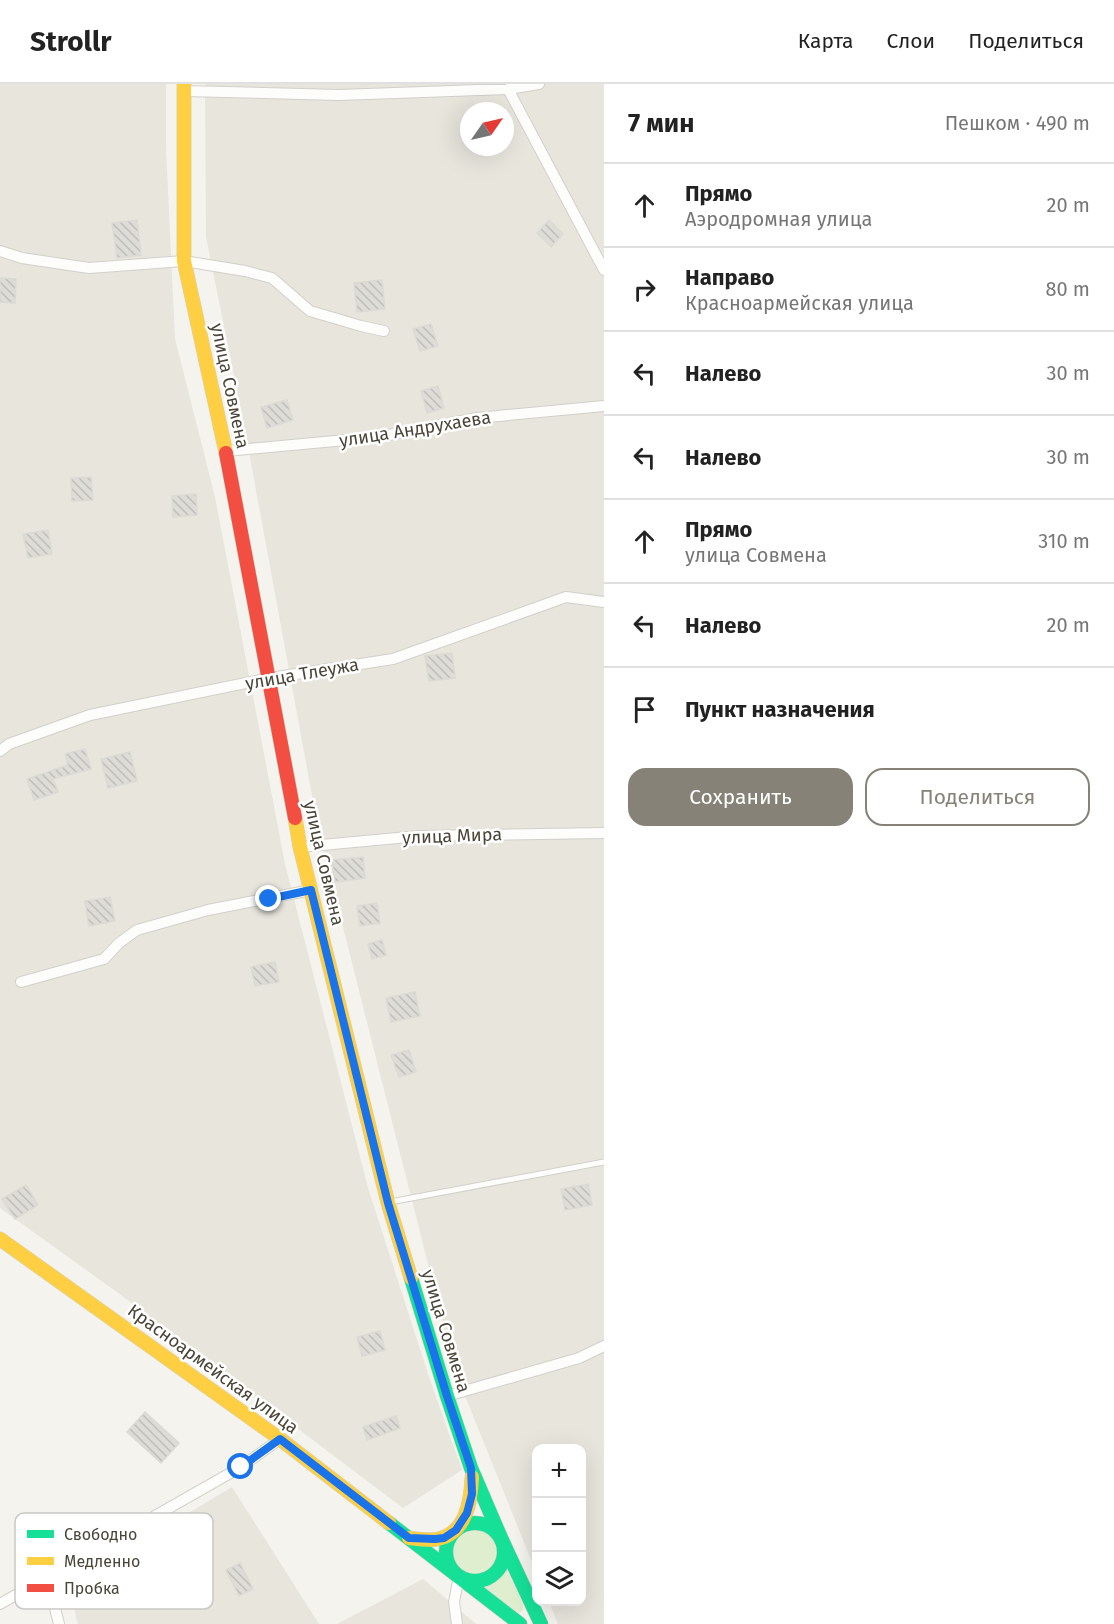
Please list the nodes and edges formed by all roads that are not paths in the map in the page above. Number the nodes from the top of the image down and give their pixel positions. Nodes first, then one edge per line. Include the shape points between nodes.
1 (539, 84) edge
2 (184, 88) edge
3 (508, 89) junction
4 (0, 251) edge
5 (184, 261) junction
6 (604, 270) edge
7 (384, 331) dead end
8 (604, 406) edge
9 (226, 451) junction
10 (604, 602) edge
11 (270, 678) junction
12 (0, 751) edge
13 (604, 834) edge
14 (300, 847) junction
15 (311, 890) junction
16 (21, 982) dead end
17 (604, 1162) edge
18 (388, 1203) junction
19 (0, 1239) edge
20 (604, 1346) edge
21 (447, 1396) junction
22 (280, 1439) junction
23 (471, 1468) junction
24 (159, 1513) edge
25 (456, 1530) junction
26 (409, 1538) junction
27 (501, 1538) junction
28 (459, 1576) junction
29 (15, 1595) edge
30 (0, 1604) edge
31 (55, 1609) edge
32 (59, 1624) edge
33 (457, 1624) edge
34 (520, 1624) edge
35 (541, 1624) edge

1 - 3 street
2 - 3 street via 339,95
2 - 5 street, улица Совмена
3 - 6 street
4 - 5 street via 89,268
5 - 7 street via 272,278 310,311
5 - 9 street, улица Совмена
8 - 9 street, улица Андрухаева via 477,418 378,437
9 - 11 street, улица Совмена
10 - 11 street, улица Тлеужа via 566,597 393,659
11 - 12 street, улица Тлеужа via 90,715 9,744
11 - 14 street, улица Совмена
13 - 14 street, улица Мира via 419,836
14 - 15 street, улица Совмена
15 - 16 street via 208,910 136,930 104,959
15 - 18 street, улица Совмена
17 - 18 lane
18 - 21 street, улица Совмена
19 - 22 street, Красноармейская улица
20 - 21 street via 579,1358
21 - 23 street, улица Совмена
22 - 24 street via 241,1467
22 - 26 street, Красноармейская улица
23 - 25 street via 472,1494 467,1513
23 - 27 street, улица Совмена
25 - 26 street via 444,1538
25 - 27 street via 467,1524 480,1524
25 - 28 street via 448,1541 446,1554
26 - 28 street, Красноармейская улица
27 - 28 street via 503,1560 498,1570 480,1581
27 - 35 street, улица Совмена
28 - 33 street via 454,1602
28 - 34 street, Красноармейская улица
29 - 30 street
31 - 32 street

